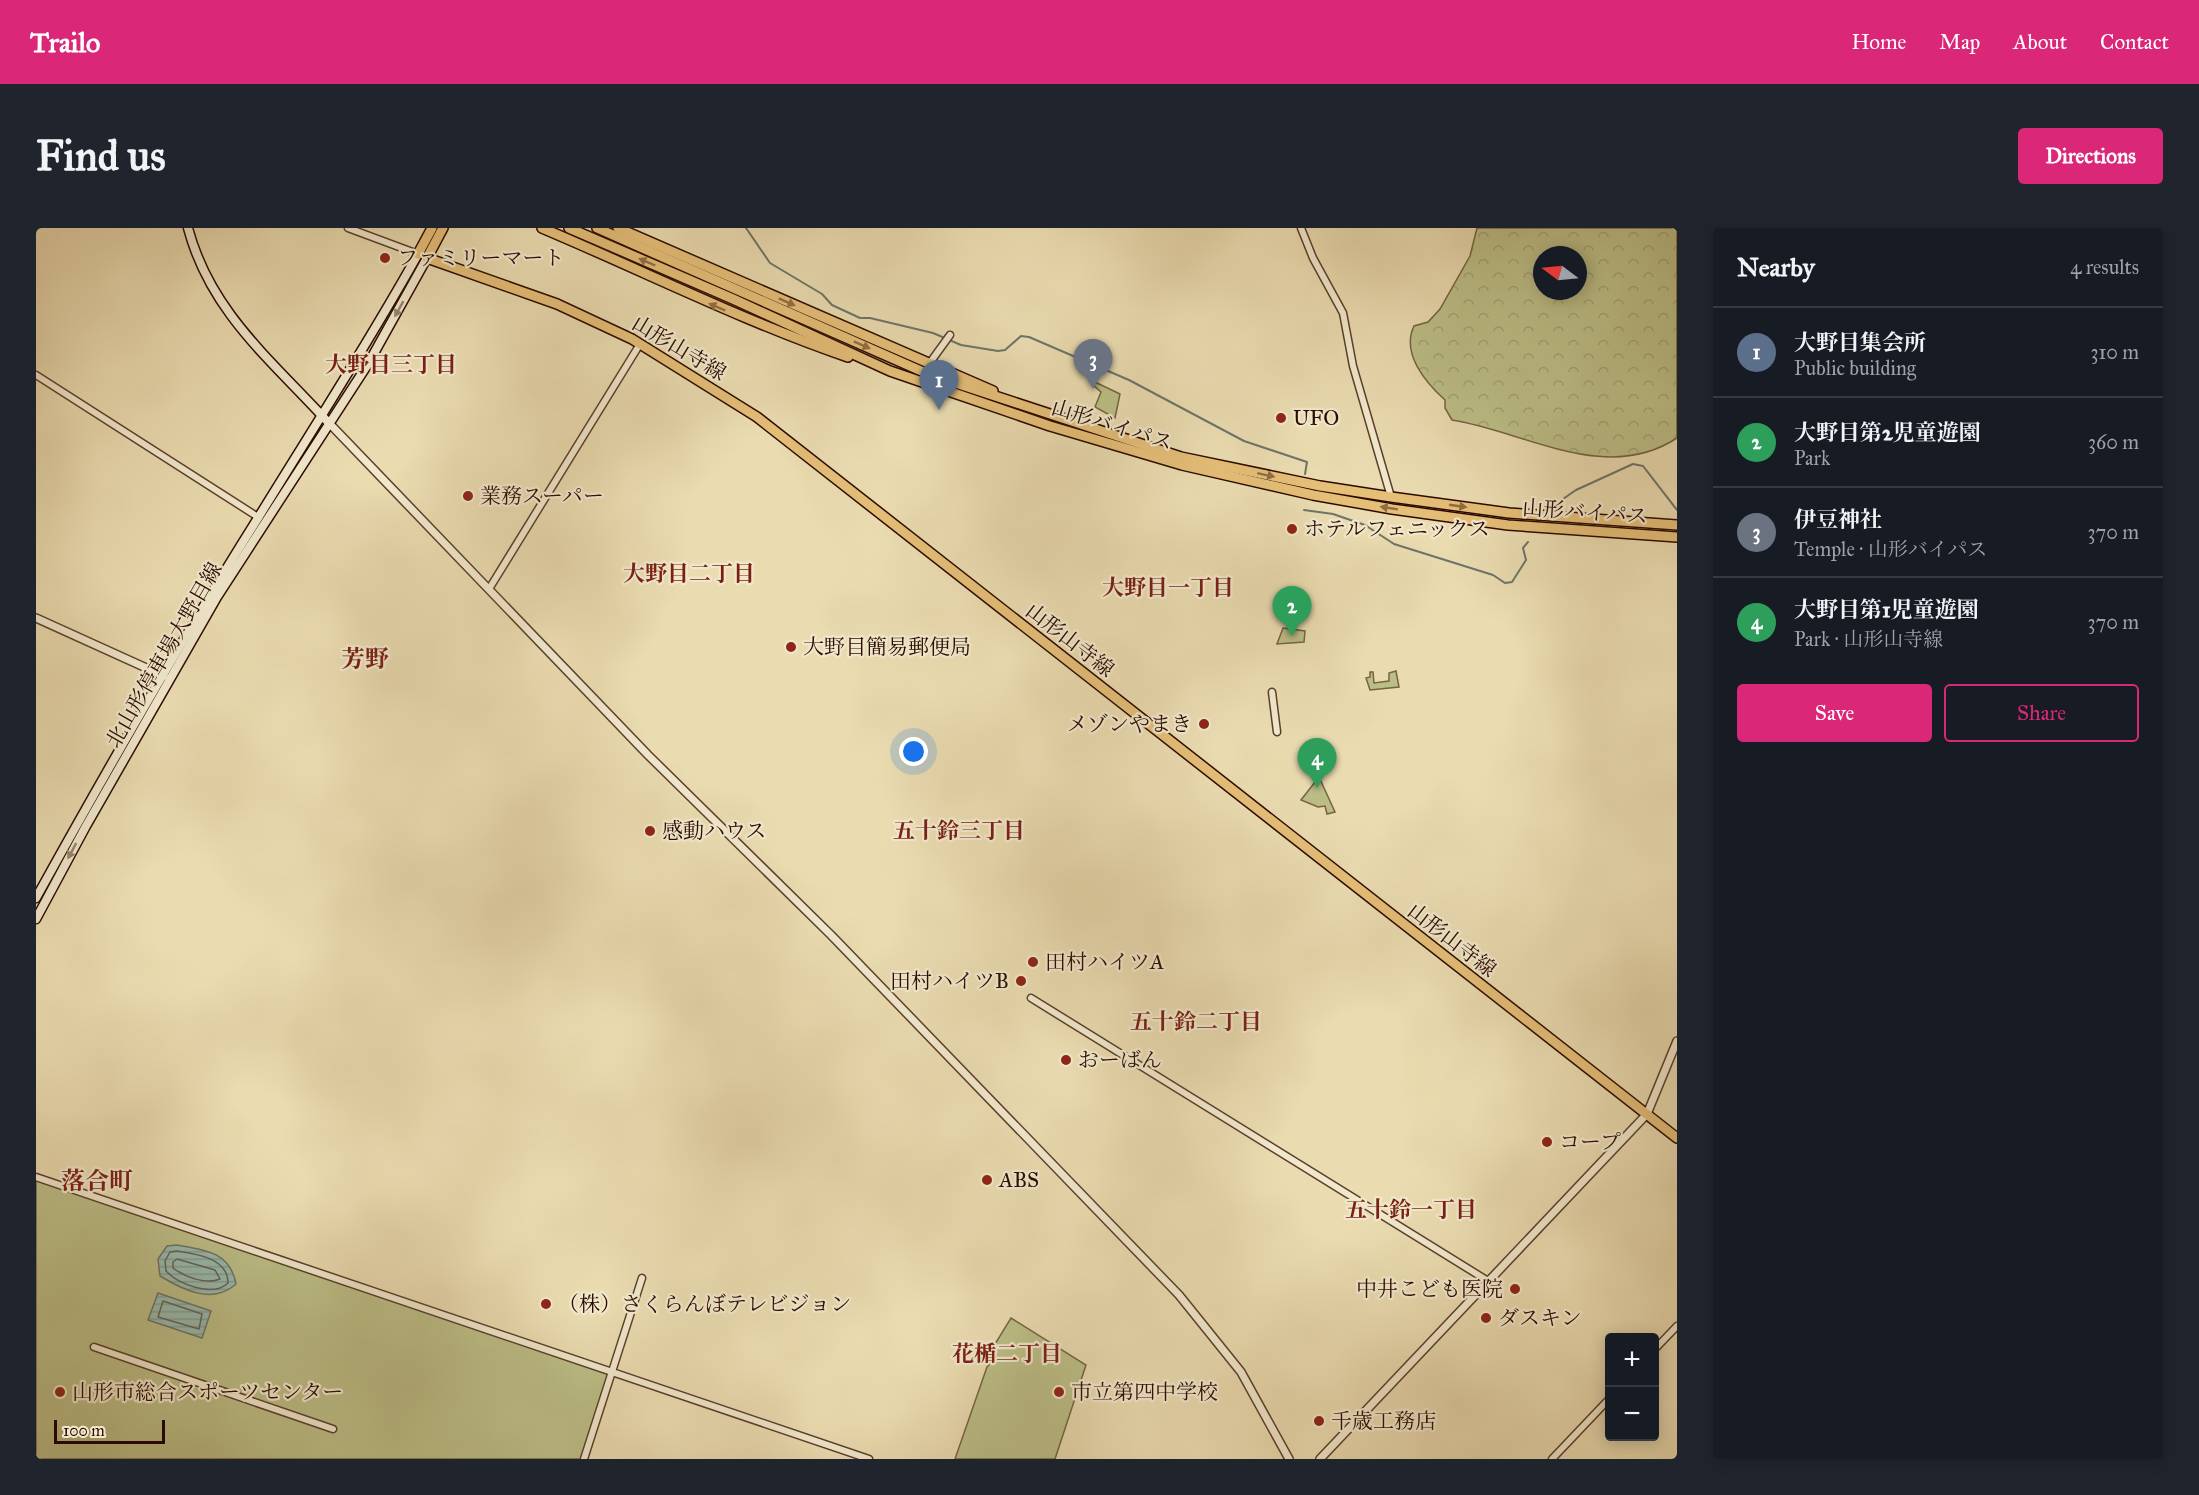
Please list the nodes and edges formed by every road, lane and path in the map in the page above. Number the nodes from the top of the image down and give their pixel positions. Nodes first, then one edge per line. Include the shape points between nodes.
1 (188, 228) edge
2 (348, 228) edge
3 (432, 228) edge
4 (443, 228) edge
5 (542, 228) edge
6 (569, 228) edge
7 (597, 228) edge
8 (618, 228) edge
9 (1301, 228) edge
10 (423, 256) junction
11 (950, 335) dead end
12 (640, 344) junction
13 (928, 369) junction
14 (890, 371) junction
15 (36, 375) edge
16 (326, 420) junction
17 (1391, 497) junction
18 (258, 517) junction
19 (1677, 525) edge
20 (1677, 537) edge
21 (489, 590) junction
22 (36, 618) edge
23 (164, 676) junction
24 (1272, 692) dead end
25 (1277, 732) dead end
26 (36, 898) edge
27 (36, 919) edge
28 (1031, 998) dead end
29 (1677, 1041) edge
30 (1647, 1114) junction
31 (1677, 1138) edge
32 (36, 1177) edge
33 (642, 1278) dead end
34 (1488, 1281) junction
35 (1677, 1326) edge
36 (1659, 1345) edge
37 (94, 1347) dead end
38 (612, 1372) junction
39 (1605, 1403) edge
40 (333, 1429) dead end
41 (584, 1459) edge
42 (869, 1459) edge
43 (1289, 1459) edge
44 (1320, 1459) edge
45 (1552, 1459) edge

1 - 16 main road via 219,301 238,327
2 - 10 street
3 - 10 main road
4 - 10 main road
14 -> 5 main road via 714,306
14 -> 6 main road, 山形バイパス
7 -> 13 main road, 山形バイパス
8 -> 13 main road
9 - 17 street via 1343,314 1353,366
10 - 12 main road, 山形山寺線 via 557,304
10 - 16 main road via 368,364
11 - 13 street
12 - 21 street
12 - 30 main road, 山形山寺線 via 757,417
13 -> 17 main road, 山形バイパス via 1067,421 1181,457
20 -> 14 main road, 山形バイパス via 1508,525 1312,495 1182,465 1060,429
15 - 18 street
16 - 18 main road, 北山形停車場大野目線
16 - 21 street
16 -> 27 main road, 北山形停車場大野目線 via 218,597
17 -> 19 main road, 山形バイパス via 1509,513
18 - 23 main road, 北山形停車場大野目線
21 - 43 street via 648,755 831,935 1179,1295 1241,1372
22 - 23 street
23 - 26 main road, 北山形停車場大野目線
24 - 25 street
28 - 34 street
29 - 30 street
30 - 31 main road, 山形山寺線
30 - 34 street
32 - 38 street
33 - 38 street
34 - 44 street
35 - 36 street
37 - 40 street
38 - 41 street
38 - 42 street
39 - 45 street

